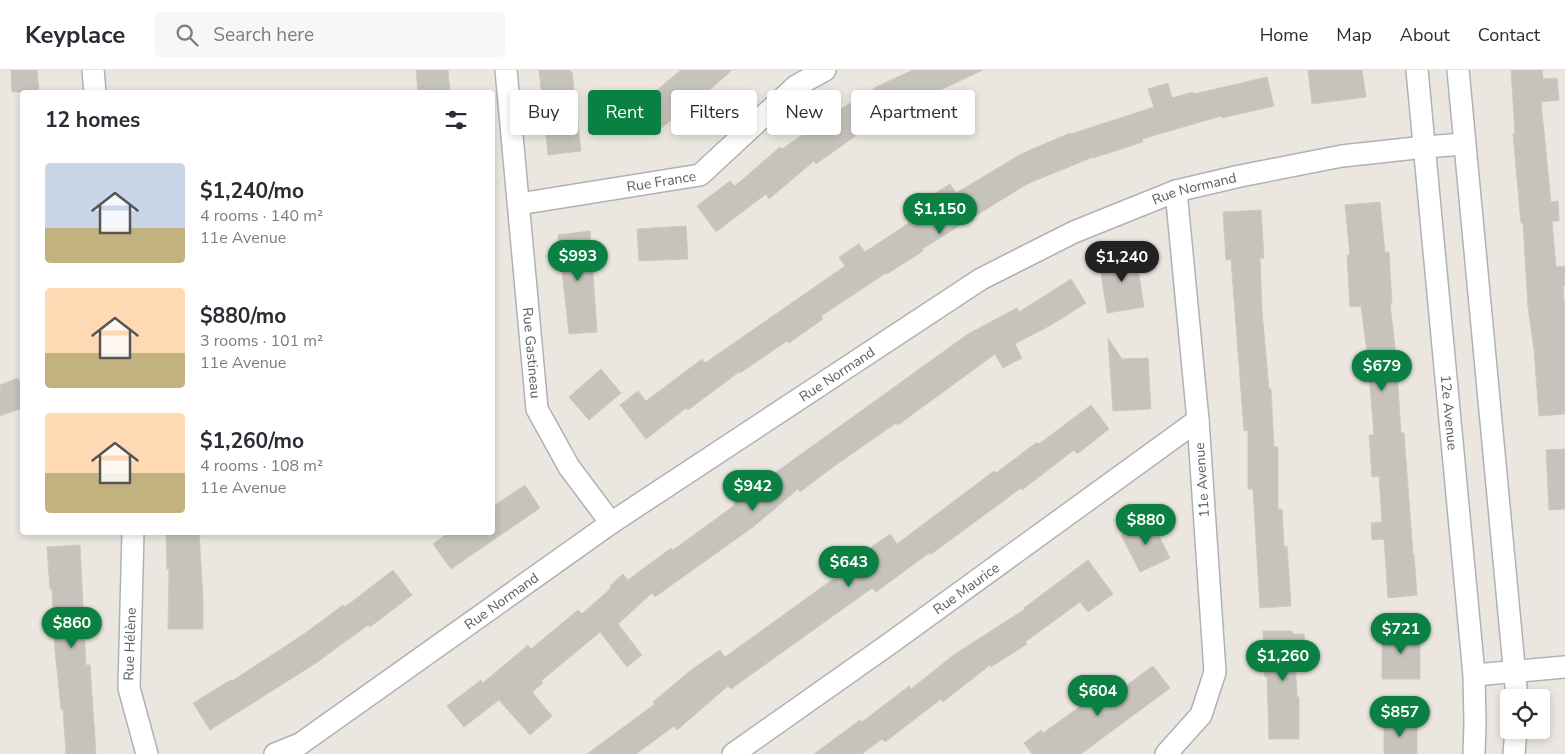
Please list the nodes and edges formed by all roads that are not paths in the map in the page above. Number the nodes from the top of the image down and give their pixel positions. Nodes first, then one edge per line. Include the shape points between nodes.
1 (93, 70) edge
2 (506, 70) edge
3 (824, 70) edge
4 (1417, 70) edge
5 (1458, 70) edge
6 (791, 78) edge
7 (95, 90) edge
8 (1464, 144) junction
9 (1425, 147) junction
10 (1176, 191) junction
11 (519, 204) junction
12 (1198, 420) junction
13 (611, 523) junction
14 (133, 535) edge
15 (1565, 667) edge
16 (1514, 671) junction
17 (1474, 675) junction
18 (1515, 689) edge
19 (1515, 739) edge
20 (303, 749) edge
21 (147, 754) edge
22 (275, 754) edge
23 (733, 754) edge
24 (1166, 754) edge
25 (1474, 754) edge
26 (1514, 754) edge

1 - 7 street
2 - 11 street, Rue Gastineau
3 - 6 street, Rue France
4 - 9 street, 12e Avenue
5 - 8 street
6 - 11 street, Rue France via 700,175
8 - 9 street, Rue Normand
8 - 16 street
9 - 10 street, Rue Normand via 1342,156
9 - 17 street, 12e Avenue
10 - 12 street, 11e Avenue
10 - 13 street, Rue Normand via 1074,232 981,279
11 - 13 street, Rue Gastineau via 538,409 569,467
12 - 23 street, Rue Maurice
12 - 24 street, 11e Avenue via 1215,672 1202,715
13 - 20 street, Rue Normand
14 - 21 street, Rue Hélène via 128,688
15 - 16 street
16 - 17 street
16 - 18 street
17 - 25 street, 12e Avenue
19 - 26 street
20 - 22 street, Rue Normand

